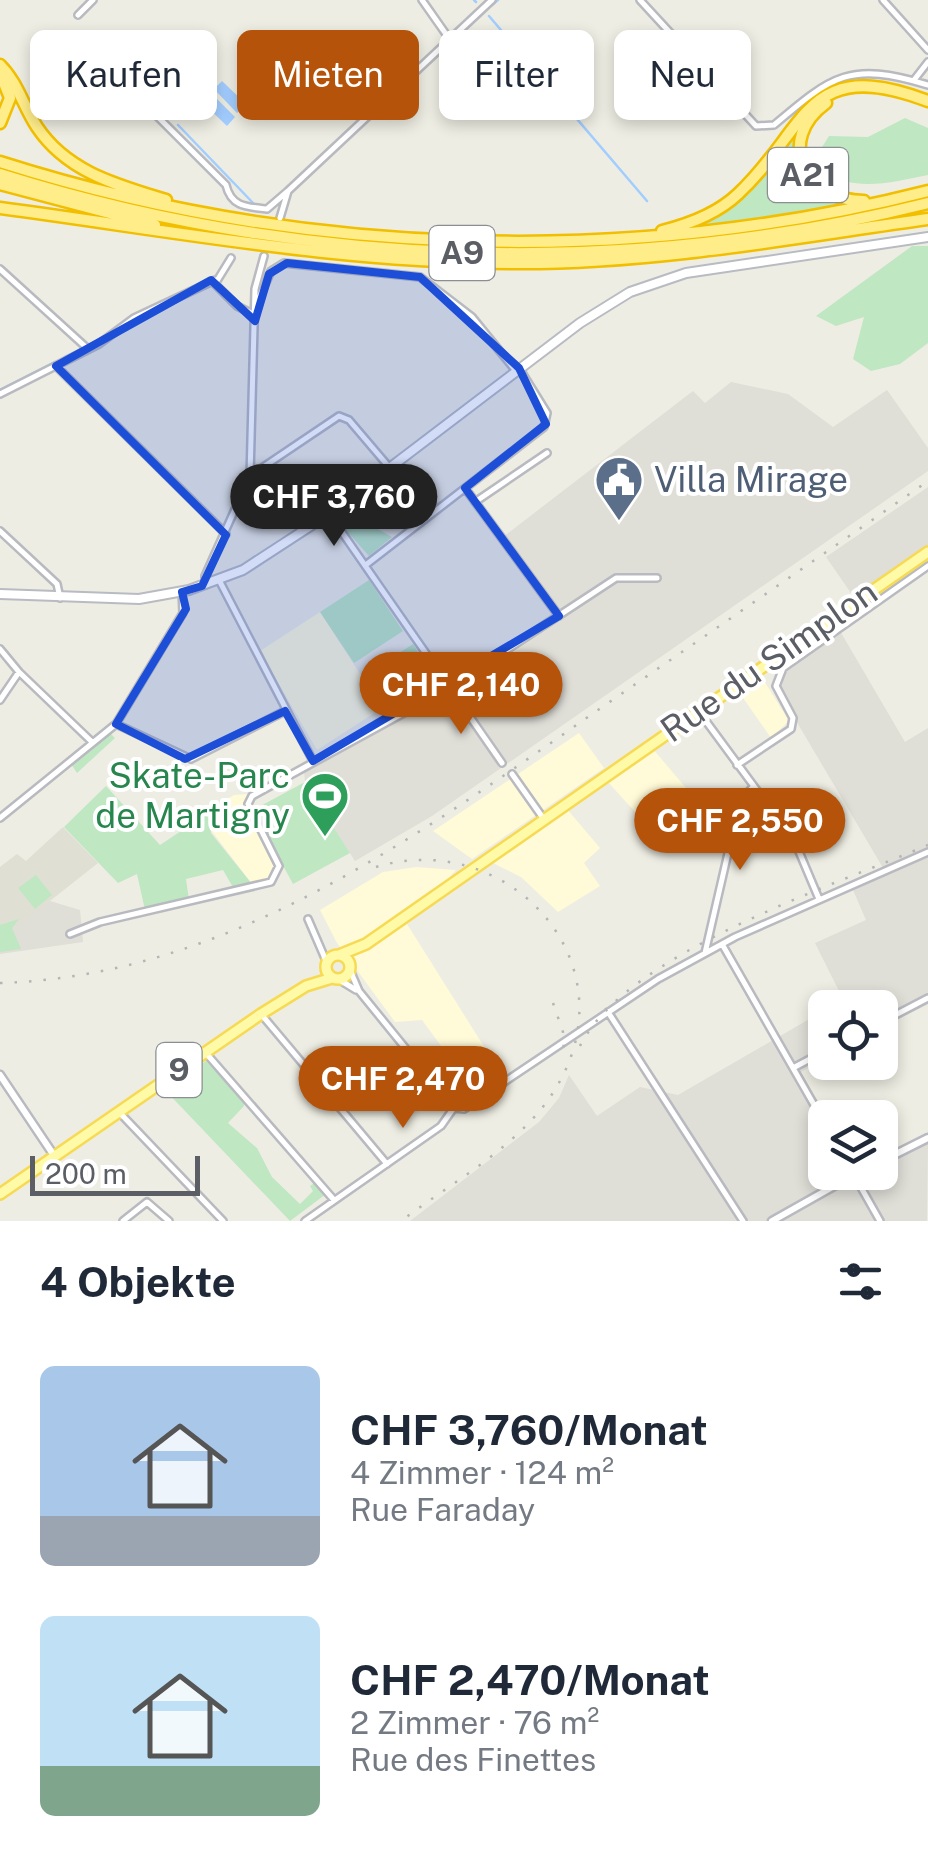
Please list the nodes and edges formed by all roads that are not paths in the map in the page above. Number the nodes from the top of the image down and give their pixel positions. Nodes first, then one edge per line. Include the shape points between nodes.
1 (92, 0) edge
2 (422, 0) edge
3 (492, 0) edge
4 (640, 0) edge
5 (883, 0) edge
6 (78, 15) dead end
7 (443, 30) edge
8 (456, 30) edge
9 (439, 46) edge
10 (928, 50) edge
11 (928, 62) edge
12 (0, 65) edge
13 (0, 74) edge
14 (914, 80) junction
15 (928, 85) edge
16 (928, 104) edge
17 (161, 120) edge
18 (0, 123) edge
19 (0, 162) edge
20 (0, 174) edge
21 (0, 184) edge
22 (288, 190) junction
23 (928, 191) edge
24 (915, 194) junction
25 (928, 202) edge
26 (0, 208) edge
27 (928, 211) edge
28 (280, 218) dead end
29 (928, 219) edge
30 (255, 221) junction
31 (820, 236) junction
32 (928, 237) edge
33 (608, 239) junction
34 (299, 250) junction
35 (264, 256) dead end
36 (231, 258) dead end
37 (0, 269) edge
38 (215, 280) junction
39 (255, 305) junction
40 (255, 315) junction
41 (88, 349) junction
42 (56, 366) junction
43 (518, 370) junction
44 (0, 394) edge
45 (546, 453) dead end
46 (390, 468) junction
47 (250, 476) junction
48 (465, 488) junction
49 (475, 502) junction
50 (330, 514) junction
51 (0, 531) edge
52 (226, 534) junction
53 (928, 552) edge
54 (367, 564) junction
55 (928, 566) edge
56 (657, 578) dead end
57 (219, 580) junction
58 (205, 585) junction
59 (182, 592) junction
60 (0, 594) edge
61 (60, 599) junction
62 (559, 616) junction
63 (0, 648) edge
64 (19, 672) junction
65 (449, 688) junction
66 (0, 700) edge
67 (285, 710) junction
68 (698, 710) junction
69 (116, 724) junction
70 (92, 742) junction
71 (314, 761) junction
72 (502, 763) dead end
73 (737, 764) junction
74 (512, 774) dead end
75 (754, 786) junction
76 (0, 818) edge
77 (543, 818) junction
78 (928, 852) edge
79 (819, 900) junction
80 (308, 918) dead end
81 (70, 934) dead end
82 (366, 944) junction
83 (722, 944) junction
84 (323, 948) junction
85 (705, 953) junction
86 (338, 955) junction
87 (327, 964) junction
88 (350, 968) junction
89 (335, 978) junction
90 (306, 986) junction
91 (359, 991) junction
92 (928, 998) edge
93 (626, 1000) junction
94 (608, 1012) junction
95 (261, 1014) junction
96 (898, 1014) edge
97 (620, 1031) junction
98 (204, 1052) junction
99 (808, 1060) edge
100 (793, 1068) junction
101 (0, 1076) edge
102 (811, 1100) edge
103 (454, 1108) junction
104 (120, 1112) junction
105 (928, 1138) edge
106 (898, 1153) edge
107 (55, 1156) junction
108 (387, 1164) junction
109 (826, 1190) edge
110 (864, 1190) edge
111 (0, 1194) edge
112 (334, 1200) junction
113 (123, 1221) edge
114 (170, 1221) edge
115 (223, 1221) edge
116 (305, 1221) edge
117 (742, 1221) edge
118 (772, 1221) edge
119 (880, 1221) edge

1 - 6 street
2 - 7 street
3 - 8 street
4 - 14 street via 756,126 774,125 809,92 838,78
5 - 10 street
9 - 22 street
11 - 14 street
12 - 30 highway via 40,132 81,168 132,190
13 - 18 highway via 10,98
14 - 15 street
16 - 24 highway, A21 via 884,94 842,96 813,114 800,142 807,174 834,197 862,201
16 - 33 highway, A21 via 867,86 826,95 800,115 725,205 668,230
17 - 22 street via 226,185 236,204 268,209
19 - 30 highway via 136,200
20 - 25 highway, A9 via 228,229 470,253 700,244
21 - 34 highway, A9 via 148,224
22 - 28 street
23 - 24 highway, A21
24 - 33 highway via 750,226
26 - 34 highway
27 - 31 highway, A9
29 - 31 highway, A21
30 - 33 highway via 442,240
31 - 34 highway, A9 via 696,254 555,263
32 - 43 main road via 664,279 600,308
35 - 39 street
36 - 38 street
37 - 41 street
38 - 40 street via 225,296
38 - 41 street
39 - 40 street
39 - 43 street via 271,271 284,263 412,274 472,316
40 - 47 street
41 - 42 street
42 - 44 street
42 - 52 street
43 - 46 main road
43 - 48 street via 547,413 546,424
45 - 49 street
46 - 47 street via 339,416
46 - 50 main road
47 - 52 street
48 - 49 street
48 - 54 street
49 - 62 street
50 - 54 street
50 - 57 main road via 271,555
51 - 61 street via 57,584
52 - 58 street
53 - 68 main road, Rue du Simplon / 9
54 - 65 street
55 - 73 street via 783,668 776,686 793,718 791,729
56 - 62 street via 619,577
57 - 58 main road
57 - 67 street
58 - 59 main road
59 - 61 main road via 122,601
59 - 69 street via 183,613
60 - 61 main road
62 - 65 street
63 - 64 street
64 - 66 street
64 - 70 street
65 - 71 street
65 - 72 street
67 - 69 street via 191,759
67 - 71 street
68 - 73 street
68 - 77 main road, Rue du Simplon / 9
69 - 70 street
70 - 76 street
71 - 81 street via 249,799 279,873 271,882
73 - 75 street
74 - 77 street
75 - 79 street via 794,842
75 - 85 street via 740,801
77 - 82 main road, Rue du Simplon / 9
78 - 79 street
79 - 83 street
80 - 84 street
82 - 86 main road, Rue du Simplon / 9
82 - 88 main road, Rue du Simplon / 9
83 - 85 street
83 - 100 street
84 - 86 street
84 - 87 street
85 - 93 street
86 - 87 main road, 9
86 - 88 main road
87 - 89 main road
87 - 90 main road, 9
88 - 89 main road, 9
88 - 91 street
89 - 90 main road, 9
89 - 91 street
90 - 95 main road, 9
91 - 103 street
92 - 96 street
93 - 94 street
93 - 97 street via 618,1014
94 - 97 street
94 - 103 street via 464,1110
95 - 98 main road, 9
95 - 108 street
97 - 117 street
98 - 104 main road, 9
98 - 112 street
99 - 100 street
100 - 102 street
101 - 107 street
103 - 108 street
104 - 107 main road, 9
104 - 115 street
105 - 106 street
107 - 111 main road, 9
108 - 112 street
109 - 118 street
110 - 119 street
112 - 116 street
113 - 114 street via 147,1202

